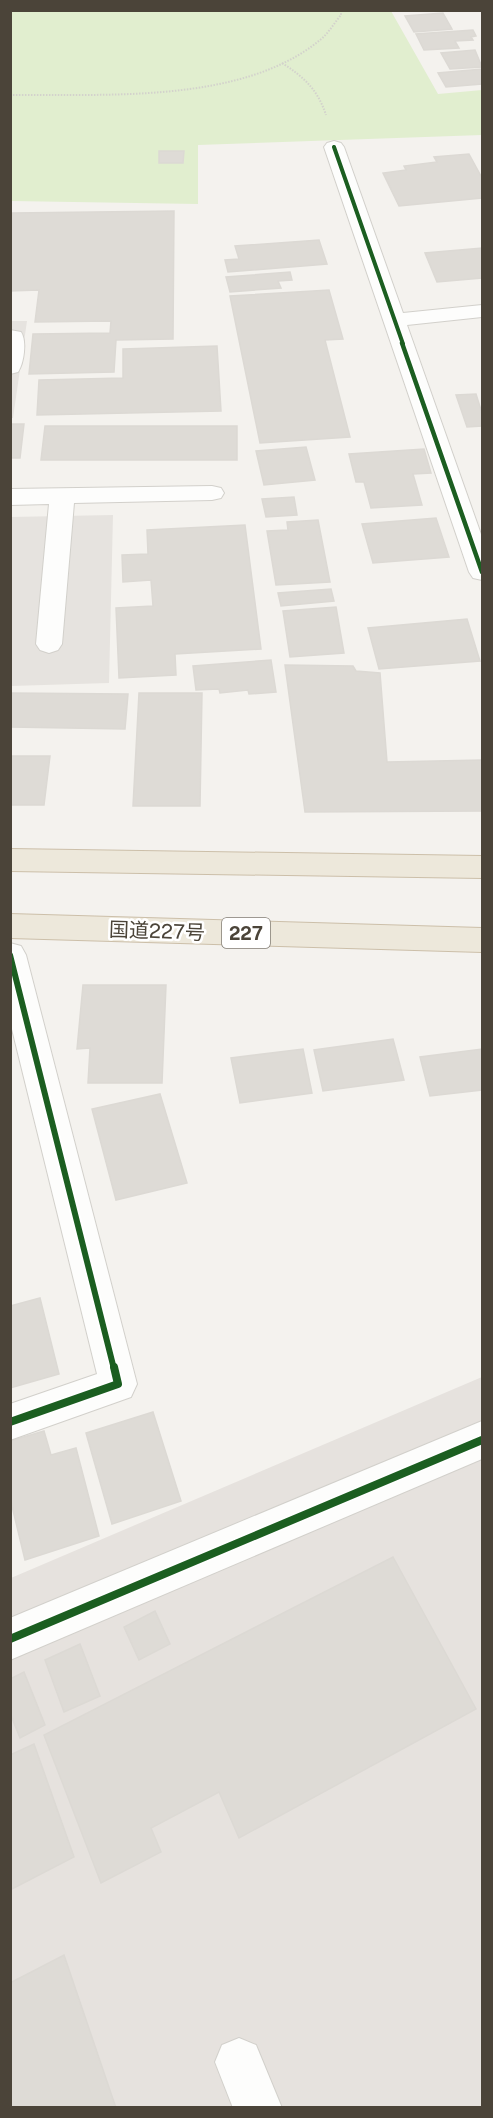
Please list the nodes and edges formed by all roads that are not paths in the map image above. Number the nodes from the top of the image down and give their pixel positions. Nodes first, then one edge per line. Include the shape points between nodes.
1 (334, 147) road end
2 (483, 311) edge
3 (396, 320) junction
4 (10, 337) edge
5 (10, 367) edge
6 (212, 493) dead end
7 (62, 496) junction
8 (10, 497) edge
9 (483, 572) edge
10 (50, 644) dead end
11 (10, 860) edge
12 (483, 867) edge
13 (10, 926) edge
14 (483, 940) edge
15 (10, 955) edge
16 (10, 1422) edge
17 (483, 1440) edge
18 (10, 1639) edge
19 (239, 2062) dead end
20 (258, 2108) edge

1 - 3 street
2 - 3 street
3 - 9 street
4 - 5 street
6 - 7 street
7 - 8 street
7 - 10 street
11 - 12 highway
13 - 14 highway, 国道227号 / 227
15 - 16 street via 118,1384
17 - 18 street
19 - 20 street

